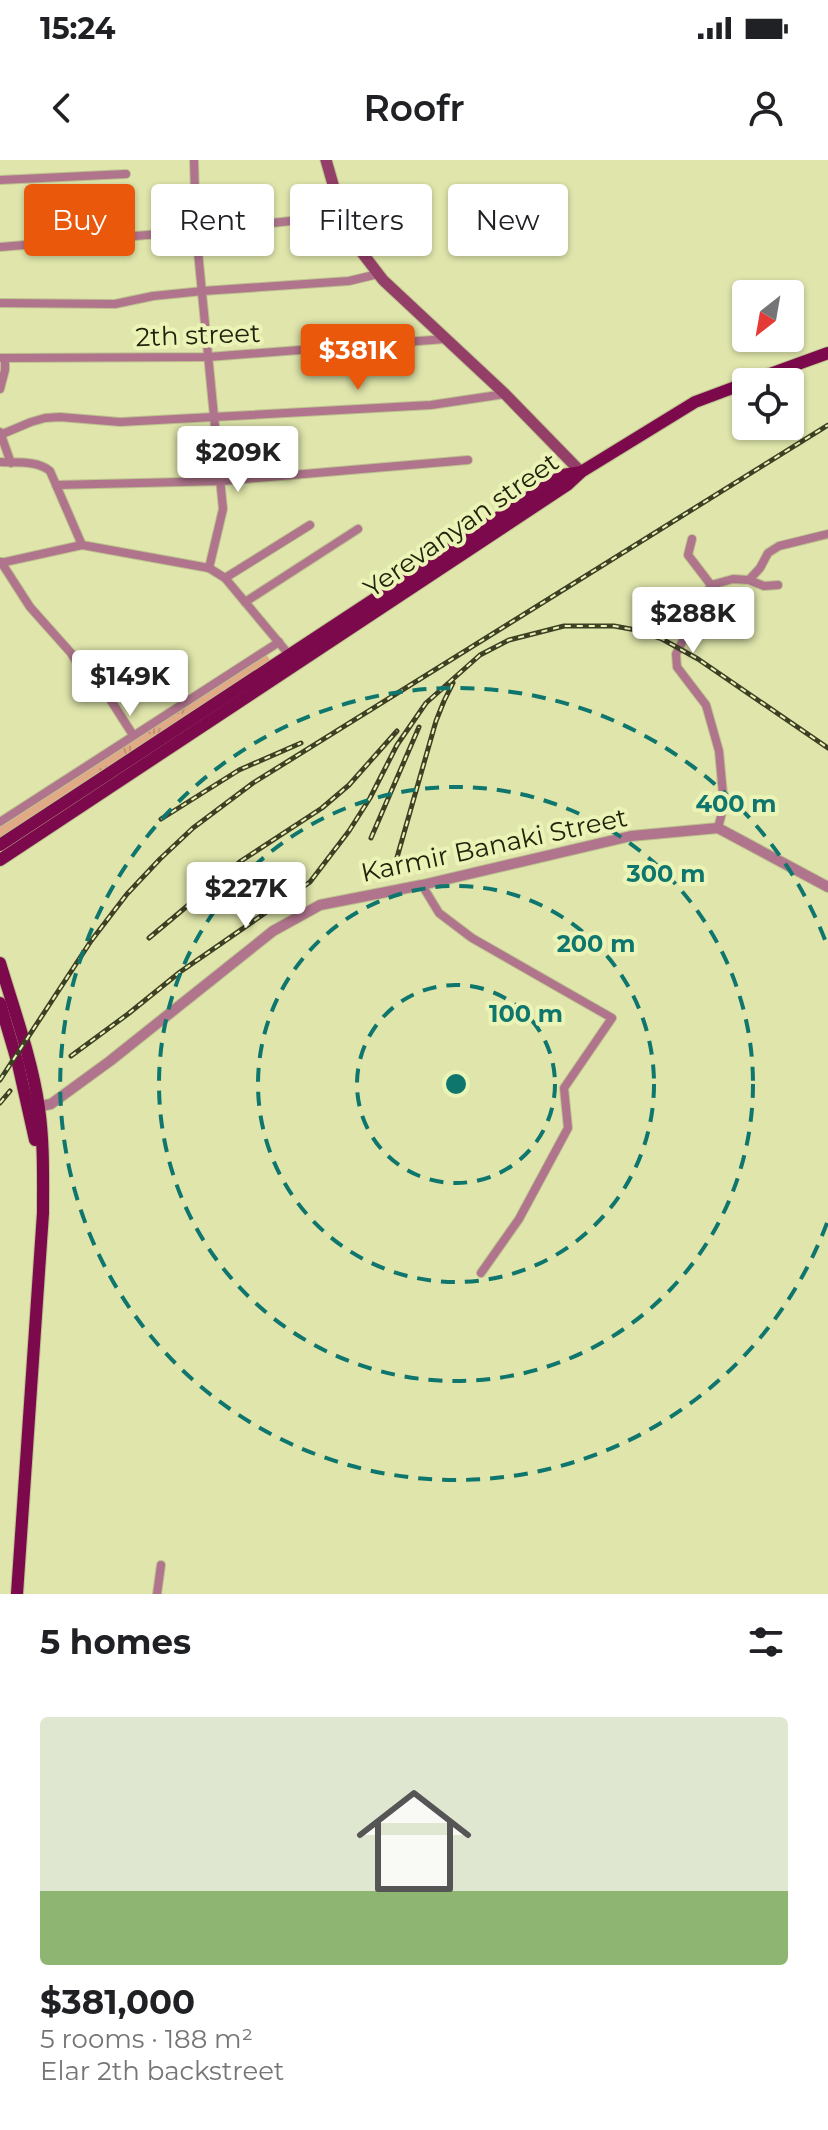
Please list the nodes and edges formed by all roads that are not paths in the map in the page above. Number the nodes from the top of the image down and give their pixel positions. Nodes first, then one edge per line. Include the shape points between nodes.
1 (194, 160) edge
2 (326, 160) edge
3 (126, 174) dead end
4 (0, 180) edge
5 (195, 184) edge
6 (333, 184) edge
7 (151, 235) edge
8 (0, 247) edge
9 (199, 256) edge
10 (364, 256) edge
11 (378, 274) junction
12 (203, 291) junction
13 (0, 303) edge
14 (445, 339) junction
15 (828, 353) edge
16 (208, 357) junction
17 (2, 358) edge
18 (786, 368) edge
19 (732, 388) edge
20 (0, 389) edge
21 (505, 394) junction
22 (213, 417) junction
23 (0, 434) edge
24 (468, 460) dead end
25 (0, 462) edge
26 (11, 463) junction
27 (581, 472) junction
28 (222, 481) junction
29 (56, 485) junction
30 (310, 525) dead end
31 (358, 529) dead end
32 (828, 534) edge
33 (692, 539) dead end
34 (82, 545) junction
35 (1, 562) edge
36 (209, 568) junction
37 (225, 578) junction
38 (749, 580) junction
39 (711, 585) junction
40 (778, 585) dead end
41 (245, 602) junction
42 (279, 642) junction
43 (292, 659) junction
44 (133, 735) junction
45 (0, 822) edge
46 (718, 828) junction
47 (0, 845) edge
48 (0, 860) edge
49 (422, 885) junction
50 (828, 887) edge
51 (0, 963) edge
52 (0, 1003) edge
53 (35, 1105) junction
54 (481, 1273) dead end
55 (161, 1565) dead end
56 (10, 1594) edge
57 (17, 1594) edge
58 (157, 1594) edge

1 - 5 street
2 - 6 main road
3 - 4 street
7 - 8 street
9 - 12 street
10 - 11 main road
11 - 12 street via 349,281
11 - 14 main road
12 - 13 street via 115,304
12 - 16 street
14 - 16 street, 2th street
14 - 21 main road
15 - 18 main road, Yerevanyan street
16 - 17 street, 2th street
16 - 22 street
17 - 20 street via 5,376
19 - 27 main road, Yerevanyan street via 695,402
21 - 22 street via 431,405
21 - 27 main road
22 - 23 street via 120,422 45,418
22 - 28 street
23 - 26 street
24 - 28 street
25 - 26 street
26 - 29 street via 44,466
27 - 43 main road, Yerevanyan street
28 - 29 street
28 - 36 street via 223,509
29 - 34 street
30 - 37 street
31 - 41 street
32 - 38 street via 779,546
33 - 39 street via 688,555
34 - 35 street
34 - 36 street
35 - 44 street via 30,607 101,685
36 - 37 street
37 - 41 street
38 - 39 street
38 - 40 street
39 - 46 street via 676,654 677,667 706,705 719,751 724,805
41 - 42 street
42 - 43 street
42 - 44 street
43 - 47 main road, Yerevanyan street
43 - 48 main road, Yerevanyan street
44 - 45 street
46 - 49 street, Karmir Banaki Street via 631,836
46 - 50 street
49 - 53 street, Karmir Banaki Street via 320,905 273,931 110,1061 51,1104
49 - 54 street via 439,913 472,938 612,1018 564,1088 568,1128 519,1219
51 - 53 main road
52 - 53 main road
53 - 56 main road via 36,1202
53 - 57 main road via 43,1157 43,1213
55 - 58 street

